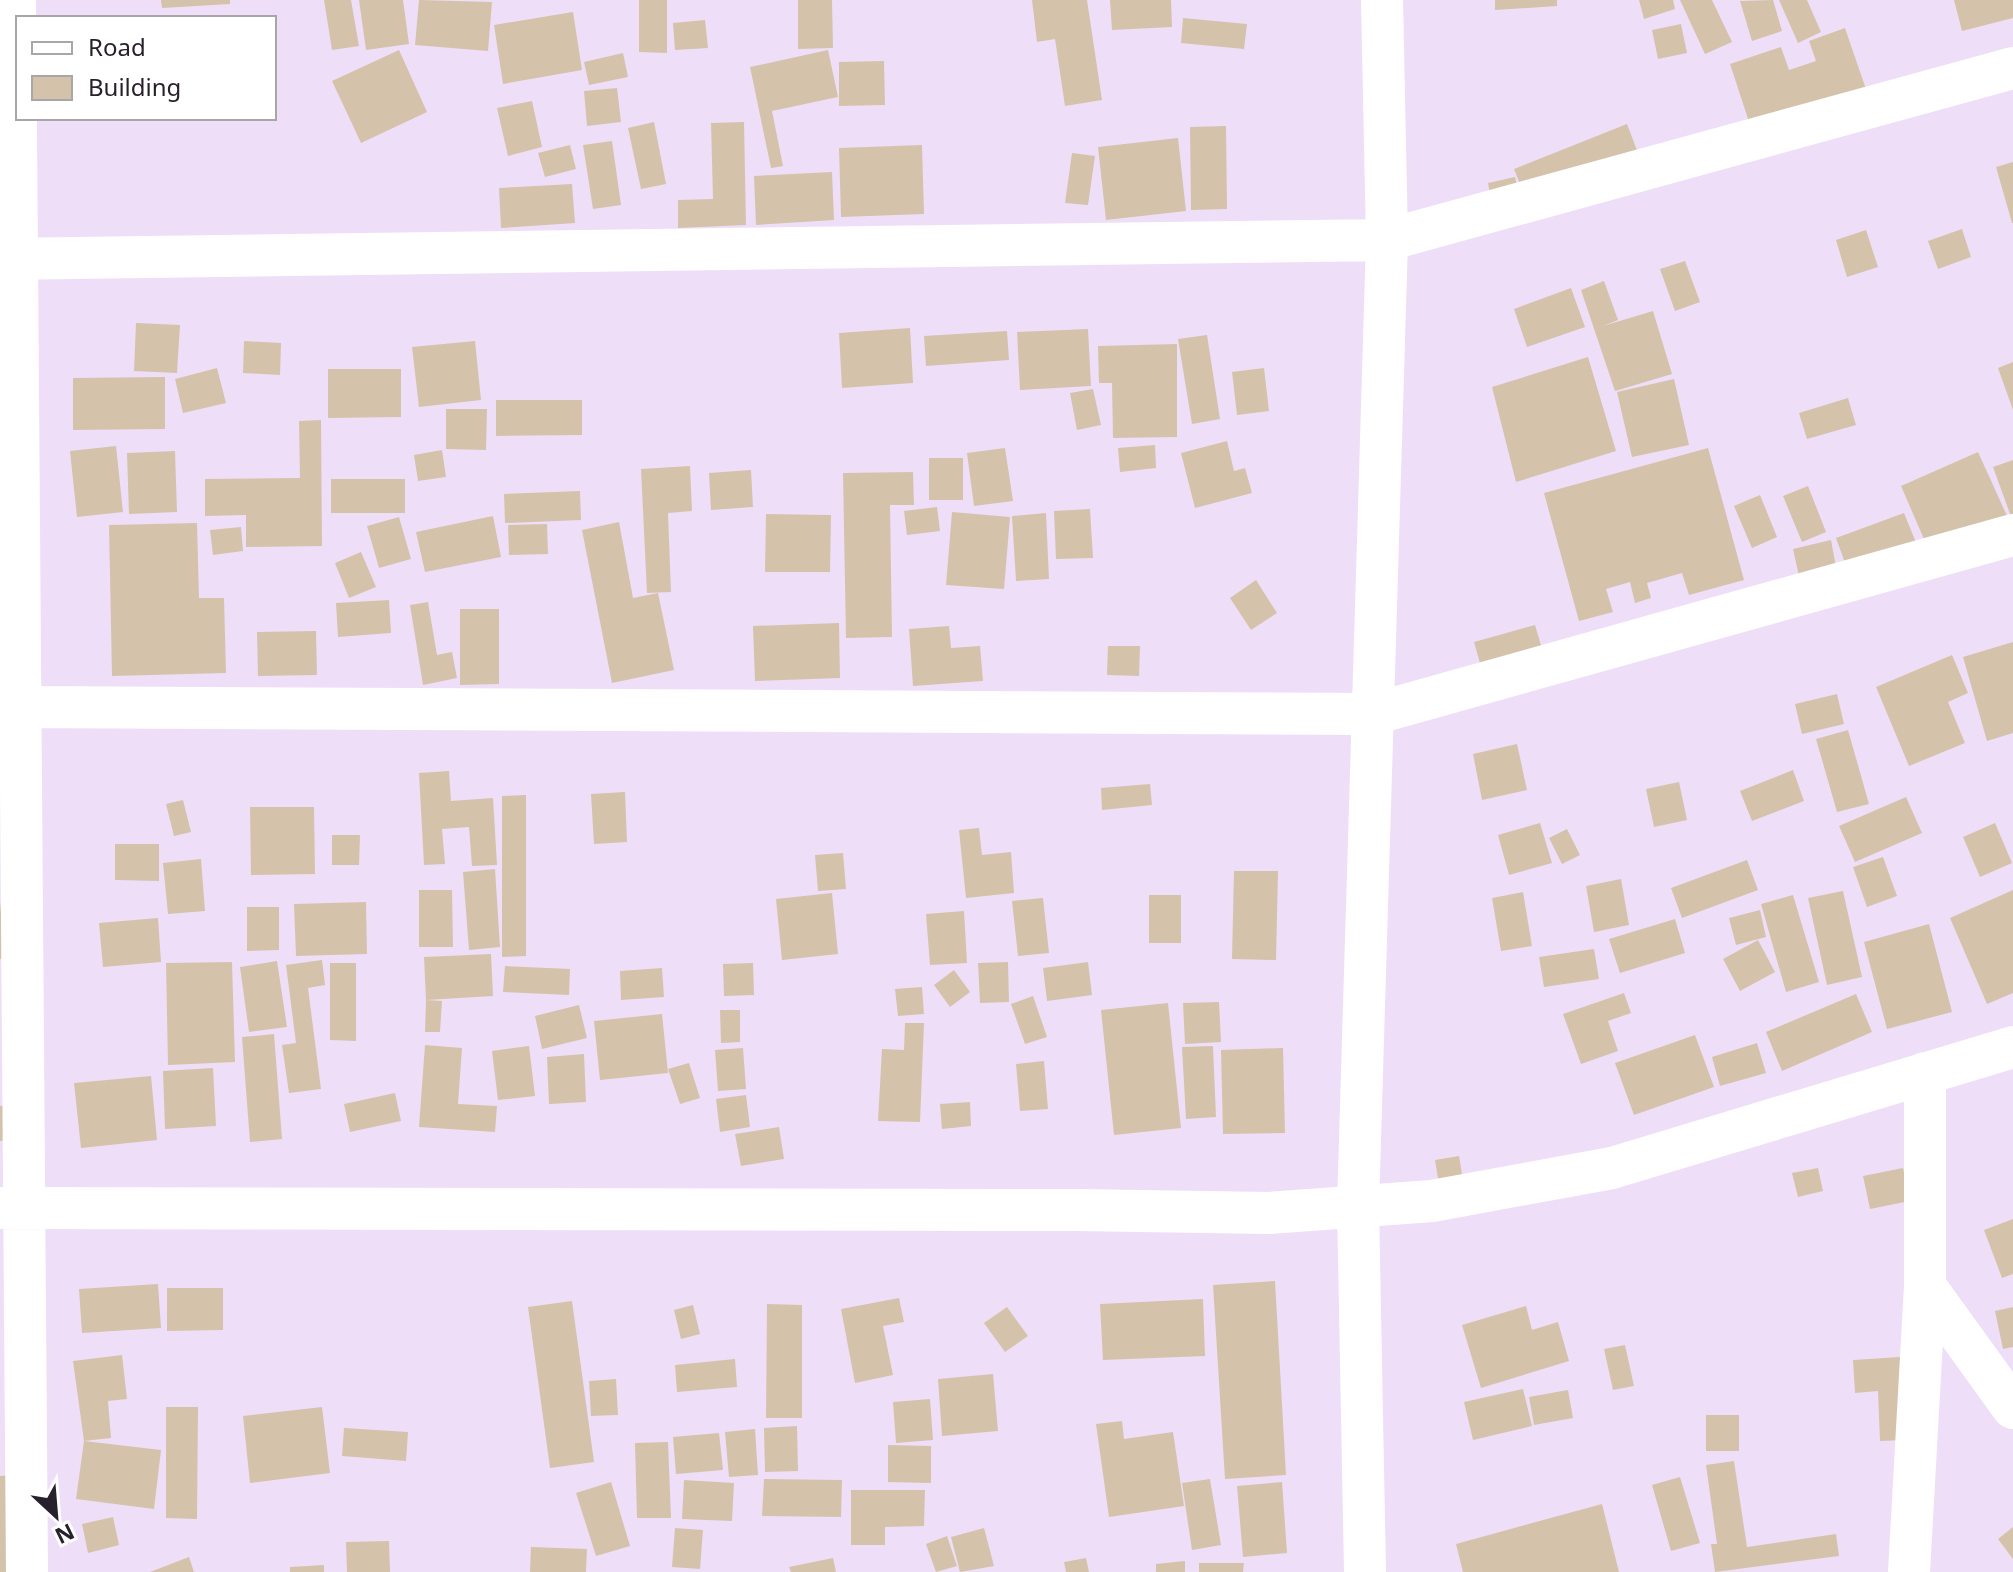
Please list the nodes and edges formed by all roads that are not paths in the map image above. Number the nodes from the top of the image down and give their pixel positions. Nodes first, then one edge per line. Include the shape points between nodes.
1 (15, 0) edge
2 (1382, 0) edge
3 (2013, 68) edge
4 (1387, 240) junction
5 (9, 259) edge
6 (2013, 535) edge
7 (21, 707) junction
8 (1373, 714) junction
9 (2013, 1047) edge
10 (1925, 1073) junction
11 (1358, 1206) junction
12 (12, 1208) edge
13 (1925, 1286) junction
14 (2013, 1408) edge
15 (27, 1572) edge
16 (1365, 1572) edge
17 (1909, 1572) edge

1 - 5 street
2 - 4 street
3 - 4 street
4 - 5 street
4 - 8 street
5 - 7 street
6 - 8 street
7 - 8 street
7 - 12 street
8 - 11 street
9 - 10 street
10 - 11 street via 1612,1168 1432,1201
10 - 13 street
11 - 12 street via 1269,1213
11 - 16 street
12 - 15 street
13 - 14 street
13 - 17 street

